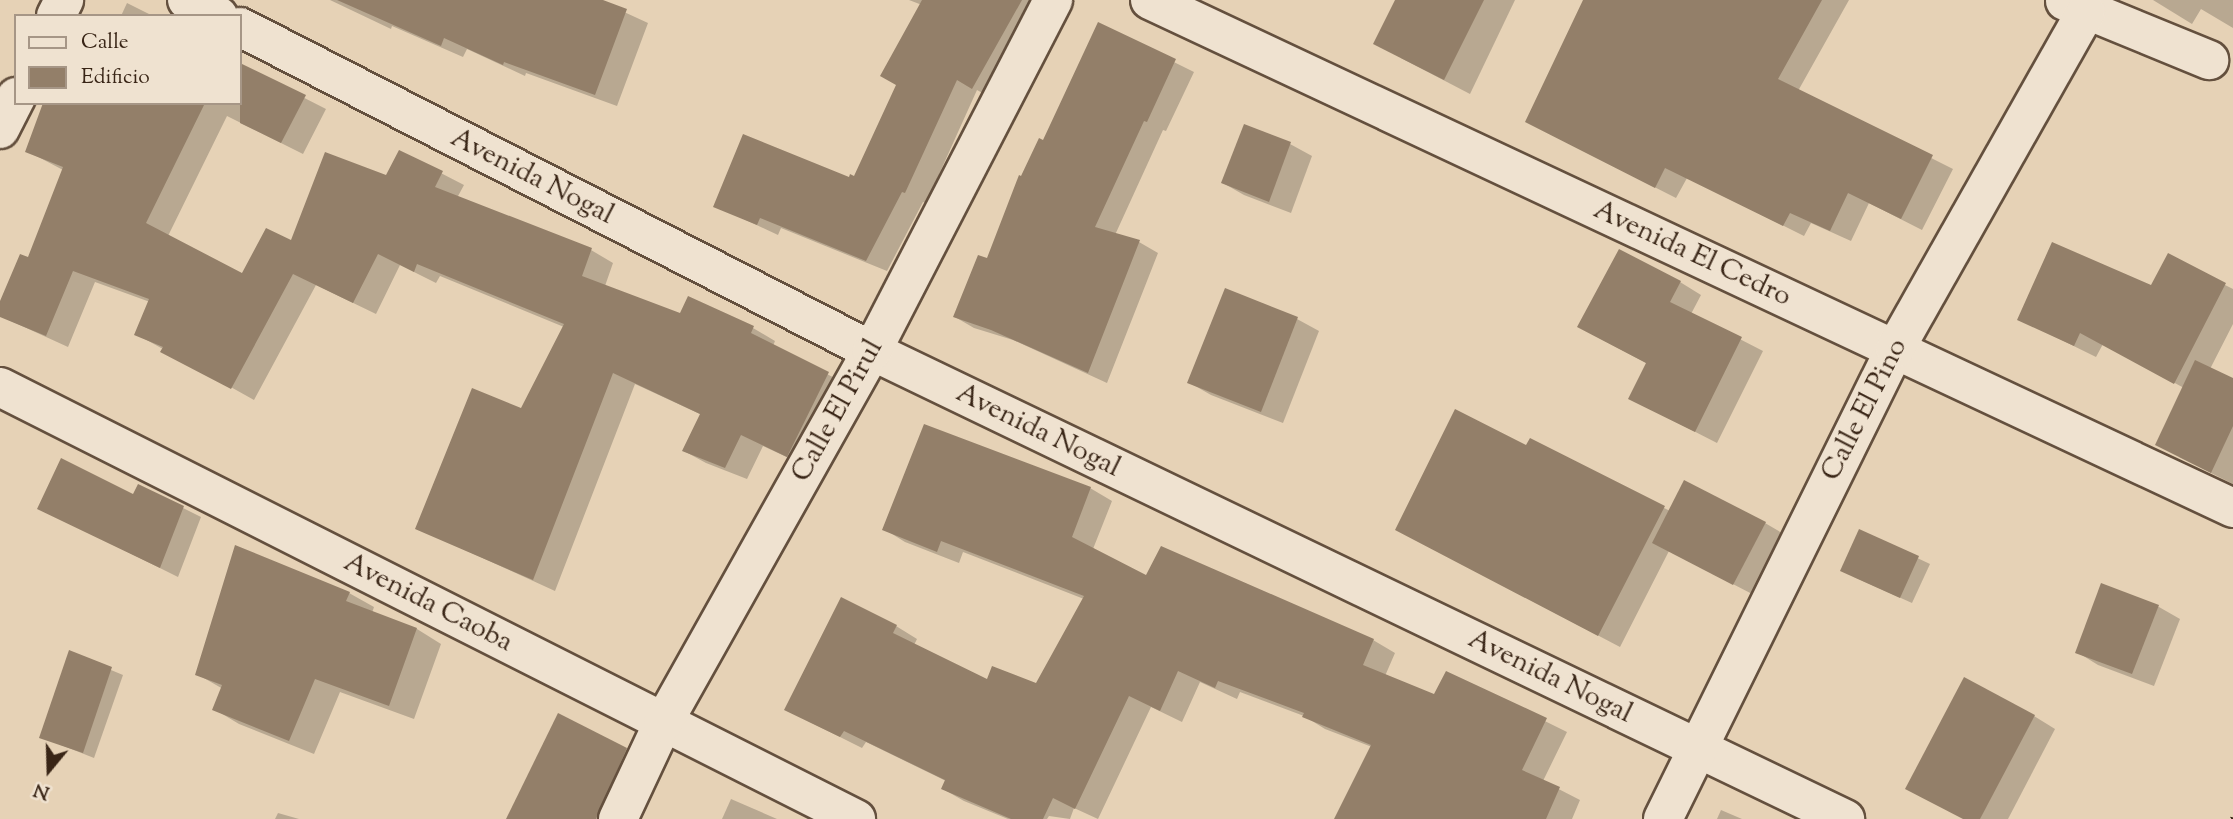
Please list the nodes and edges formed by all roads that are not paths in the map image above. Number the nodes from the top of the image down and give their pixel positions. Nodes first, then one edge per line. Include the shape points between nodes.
1 (187, 0) edge
2 (1053, 0) edge
3 (1150, 0) edge
4 (2075, 6) edge
5 (214, 14) edge
6 (242, 28) edge
7 (2209, 60) dead end
8 (14, 101) edge
9 (0, 129) edge
10 (1895, 349) junction
11 (872, 351) junction
12 (0, 387) edge
13 (2233, 508) edge
14 (663, 723) junction
15 (1699, 749) junction
16 (618, 819) edge
17 (856, 819) edge
18 (1663, 819) edge
19 (1845, 819) edge

1 - 5 street
2 - 11 street, Calle El Pirul
3 - 10 street, Avenida El Cedro
4 - 7 street
4 - 10 street, Calle El Pino
6 - 11 street, Avenida Nogal
8 - 9 street
10 - 13 street, Avenida El Cedro
10 - 15 street, Calle El Pino
11 - 14 street, Calle El Pirul
11 - 15 street, Avenida Nogal
12 - 14 street, Avenida Caoba
14 - 16 street, Calle El Pirul
14 - 17 street, Avenida Caoba
15 - 18 street, Calle El Pino
15 - 19 street, Avenida Nogal

